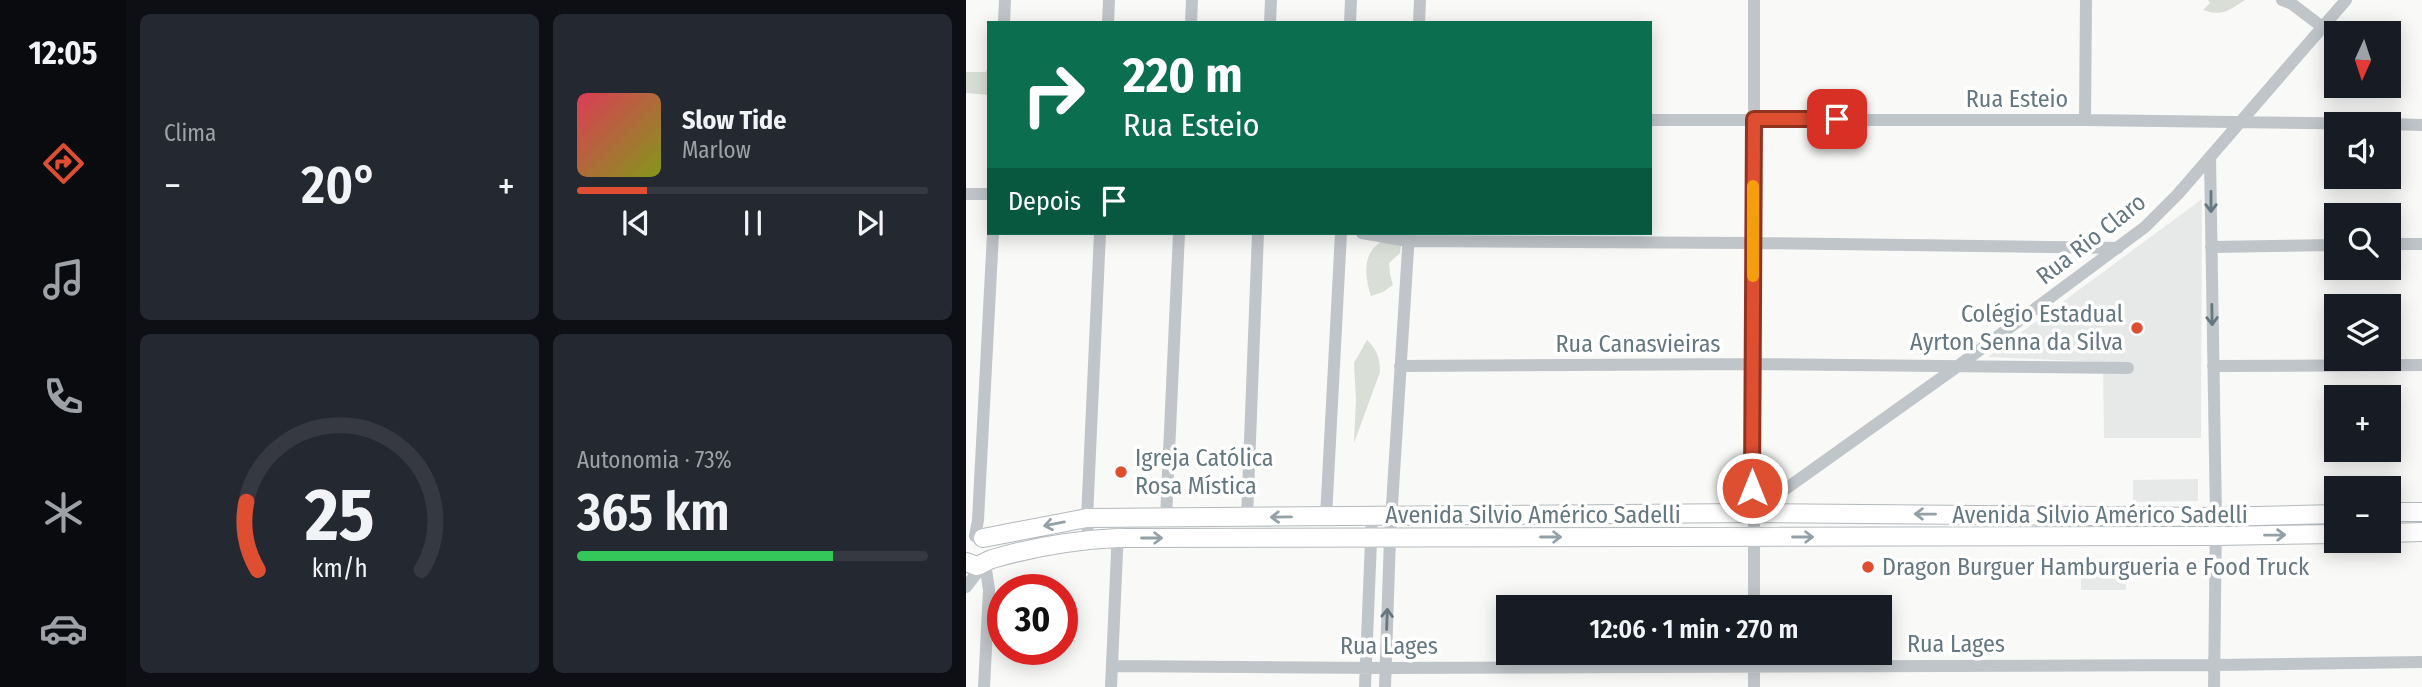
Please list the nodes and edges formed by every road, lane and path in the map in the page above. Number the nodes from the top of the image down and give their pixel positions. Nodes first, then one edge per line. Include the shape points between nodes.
1 (1005, 0) edge
2 (1109, 0) edge
3 (1192, 0) edge
4 (1271, 0) edge
5 (1351, 0) edge
6 (1420, 0) edge
7 (1754, 0) edge
8 (2086, 0) edge
9 (2282, 0) edge
10 (2346, 0) edge
11 (1004, 21) edge
12 (1108, 21) edge
13 (1191, 21) edge
14 (1270, 21) edge
15 (1350, 21) edge
16 (1419, 21) edge
17 (2321, 26) junction
18 (1754, 119) junction
19 (1652, 120) edge
20 (2085, 120) junction
21 (2239, 122) junction
22 (2324, 123) edge
23 (2401, 124) edge
24 (2422, 125) edge
25 (2210, 157) junction
26 (966, 194) edge
27 (987, 194) edge
28 (993, 235) edge
29 (1100, 235) edge
30 (1180, 235) edge
31 (1258, 235) edge
32 (1341, 235) edge
33 (1386, 235) edge
34 (1409, 237) edge
35 (1753, 243) junction
36 (2401, 244) edge
37 (2422, 244) edge
38 (2324, 245) edge
39 (2211, 247) junction
40 (2118, 248) junction
41 (1753, 364) junction
42 (2422, 365) edge
43 (1400, 366) junction
44 (1958, 366) junction
45 (2213, 366) junction
46 (2128, 368) dead end
47 (2422, 512) edge
48 (1752, 513) junction
49 (2401, 513) edge
50 (2324, 514) edge
51 (1326, 516) junction
52 (1372, 516) junction
53 (1391, 516) junction
54 (2216, 517) junction
55 (1087, 518) junction
56 (1118, 518) junction
57 (1166, 518) junction
58 (1247, 518) junction
59 (2422, 532) edge
60 (2401, 533) edge
61 (2324, 534) edge
62 (2216, 536) junction
63 (1371, 537) junction
64 (1390, 537) junction
65 (1753, 537) junction
66 (971, 538) edge
67 (1118, 538) junction
68 (1088, 539) junction
69 (976, 564) edge
70 (966, 587) edge
71 (1754, 595) edge
72 (1892, 661) edge
73 (2422, 662) edge
74 (1508, 665) edge
75 (1754, 665) edge
76 (2214, 665) junction
77 (1113, 666) junction
78 (1366, 667) junction
79 (1385, 668) junction
80 (984, 687) edge
81 (1111, 687) edge
82 (1365, 687) edge
83 (1385, 687) edge
84 (1754, 687) edge
85 (2214, 687) edge

1 - 11 street
2 - 12 street
3 - 13 street
4 - 14 street
5 - 15 street
6 - 16 street
7 - 18 street
8 - 20 street
9 - 17 street
10 - 17 street, Rua Rio Claro
17 - 21 street, Rua Rio Claro
18 - 19 street, Rua Esteio
18 - 20 street, Rua Esteio
18 - 35 street
20 - 21 street, Rua Esteio
21 - 22 street, Rua Esteio
21 - 25 street, Rua Rio Claro
23 - 24 street, Rua Esteio
25 -> 39 street
25 - 40 street, Rua Rio Claro via 2162,210
26 - 27 street
28 - 66 street via 978,520
29 - 55 street
30 - 57 street
31 - 58 street
32 - 51 street
33 - 34 street
34 - 35 street
34 - 43 street
35 - 40 street
35 - 41 street
36 - 37 street
38 - 39 street
39 -> 45 street
40 - 44 street, Rua Rio Claro
41 - 43 street, Rua Canasvieiras
41 - 44 street, Rua Canasvieiras
41 - 48 street
42 - 45 street
43 - 53 street
44 - 46 street, Rua Canasvieiras
44 - 48 street, Rua Rio Claro
45 - 54 street
47 - 49 main road
48 - 53 main road, Avenida Silvio Américo Sadelli
54 -> 48 main road, Avenida Silvio Américo Sadelli
48 - 65 street
50 - 54 main road, Avenida Silvio Américo Sadelli
51 - 52 main road, Avenida Silvio Américo Sadelli
51 -> 58 main road, Avenida Silvio Américo Sadelli
52 - 53 main road, Avenida Silvio Américo Sadelli
52 - 63 street
53 - 64 street
54 - 62 street
55 - 56 main road, Avenida Silvio Américo Sadelli
55 -> 66 main road, Avenida Silvio Américo Sadelli
55 - 68 street
56 - 57 main road, Avenida Silvio Américo Sadelli
56 - 67 street
57 - 58 main road, Avenida Silvio Américo Sadelli
59 - 60 main road
62 -> 61 main road, Avenida Silvio Américo Sadelli
65 -> 62 main road, Avenida Silvio Américo Sadelli
62 - 76 street
63 - 64 main road, Avenida Silvio Américo Sadelli
67 -> 63 main road, Avenida Silvio Américo Sadelli
63 - 78 street
64 -> 65 main road, Avenida Silvio Américo Sadelli
79 -> 64 street
65 - 71 street
66 - 69 main road via 989,544 991,552
67 - 68 main road, Avenida Silvio Américo Sadelli
67 - 77 street
68 - 69 main road, Avenida Silvio Américo Sadelli
69 - 70 street
69 - 80 street via 989,590
72 - 76 street, Rua Lages
73 - 76 street, Rua Lages
74 - 79 street, Rua Lages
75 - 84 street
76 - 85 street
77 - 78 street, Rua Lages
77 - 81 street
78 - 79 street, Rua Lages
78 - 82 street
79 - 83 street

